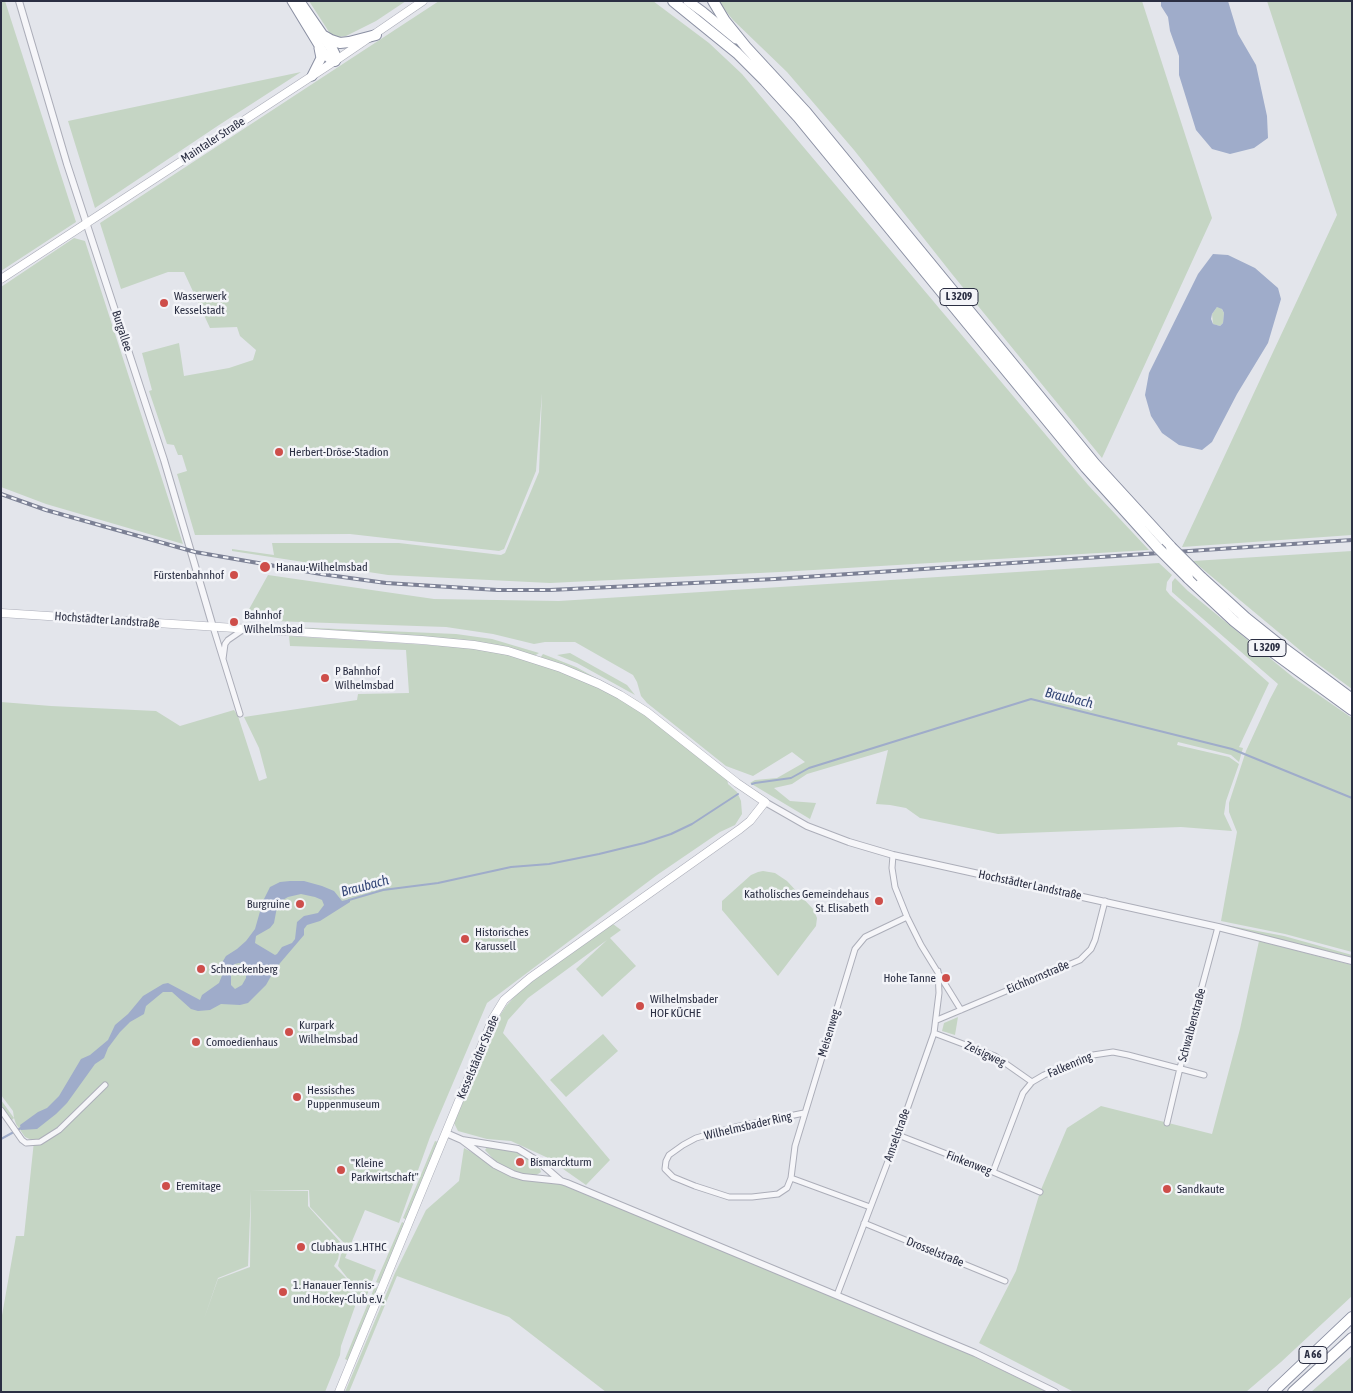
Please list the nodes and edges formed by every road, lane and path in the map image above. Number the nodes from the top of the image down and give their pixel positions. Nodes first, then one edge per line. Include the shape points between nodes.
1 (19, 1) edge
2 (292, 1) edge
3 (299, 1) edge
4 (423, 1) edge
5 (673, 1) edge
6 (688, 1) edge
7 (713, 1) edge
8 (376, 35) junction
9 (320, 38) junction
10 (746, 48) junction
11 (335, 61) junction
12 (312, 76) junction
13 (86, 222) junction
14 (1, 279) edge
15 (1, 613) edge
16 (213, 627) junction
17 (245, 629) junction
18 (223, 662) junction
19 (1352, 699) edge
20 (1352, 710) edge
21 (240, 714) dead end
22 (766, 802) junction
23 (893, 855) junction
24 (1105, 902) junction
25 (907, 916) junction
26 (1218, 927) junction
27 (1352, 961) edge
28 (938, 971) junction
29 (961, 1010) junction
30 (937, 1020) junction
31 (934, 1033) junction
32 (1180, 1068) junction
33 (1204, 1075) dead end
34 (1032, 1082) junction
35 (105, 1085) dead end
36 (1, 1110) edge
37 (804, 1113) junction
38 (1167, 1123) dead end
39 (446, 1133) junction
40 (898, 1135) junction
41 (462, 1140) junction
42 (993, 1172) junction
43 (791, 1178) junction
44 (561, 1181) junction
45 (1040, 1192) dead end
46 (870, 1207) junction
47 (864, 1223) junction
48 (1005, 1281) dead end
49 (837, 1295) junction
50 (1352, 1317) edge
51 (1352, 1338) edge
52 (339, 1392) edge
53 (1055, 1392) edge
54 (1273, 1392) edge
55 (1293, 1392) edge

1 - 13 street, Burgallee
2 - 9 highway
3 - 9 highway
4 - 8 main road, Maintaler Straße
5 - 20 highway, L 3209, bridge via 737,54 798,117 1086,468 1158,548 1234,621
6 - 10 highway, L 3209
7 - 10 highway
8 - 9 highway via 340,43
8 - 11 main road, Maintaler Straße
9 - 11 highway via 332,49
9 - 12 highway via 321,58
10 - 19 highway, L 3209, bridge via 806,112 1095,464 1171,547 1281,646
11 - 12 main road, Maintaler Straße
12 - 13 main road, Maintaler Straße
13 - 14 main road, Maintaler Straße
13 - 16 street, Burgallee via 164,460
15 - 16 main road, Hochstädter Landstraße
16 - 17 main road, Hochstädter Landstraße
16 - 18 street, Burgallee
17 - 18 street via 225,644
17 - 22 main road, Hochstädter Landstraße via 474,645 543,661 600,684 642,709
18 - 21 street, Burgallee
22 - 23 street, Hochstädter Landstraße via 807,826
22 - 39 main road, Kesselstädter Straße via 740,829 530,978 504,1000 493,1018
23 - 24 street, Hochstädter Landstraße
23 - 25 street via 895,887
24 - 26 street, Hochstädter Landstraße
24 - 29 street, Eichhornstraße via 1095,940 1080,960
25 - 28 street
25 - 37 street, Meisenweg via 865,937 855,949
26 - 27 street, Hochstädter Landstraße
26 - 32 street, Schwalbenstraße
28 - 29 street
28 - 30 street, Amselstraße
29 - 30 street, Eichhornstraße
30 - 31 street, Amselstraße
31 - 34 street, Zeisigweg via 995,1056
31 - 40 street, Amselstraße
32 - 33 street, Falkenring
32 - 34 street, Falkenring via 1128,1054 1106,1052 1078,1060
32 - 38 street, Schwalbenstraße
34 - 42 street, Falkenring via 1021,1098
35 - 36 street via 59,1130 40,1142 26,1143 22,1140
37 - 43 street, Meisenweg
37 - 43 street, Wilhelmsbader Ring via 707,1134 675,1150 664,1165 673,1177 729,1197 778,1194 787,1188
39 - 41 street
39 - 52 main road, Kesselstädter Straße
40 - 42 street, Finkenweg
40 - 46 street, Amselstraße
41 - 44 street via 513,1174
41 - 44 street via 518,1149
42 - 45 street, Finkenweg
43 - 46 street
44 - 49 street
46 - 47 street, Amselstraße
47 - 48 street, Drosselstraße
47 - 49 street, Amselstraße
49 - 53 street via 975,1353
50 - 54 highway, A 66
51 - 55 highway, A 66

